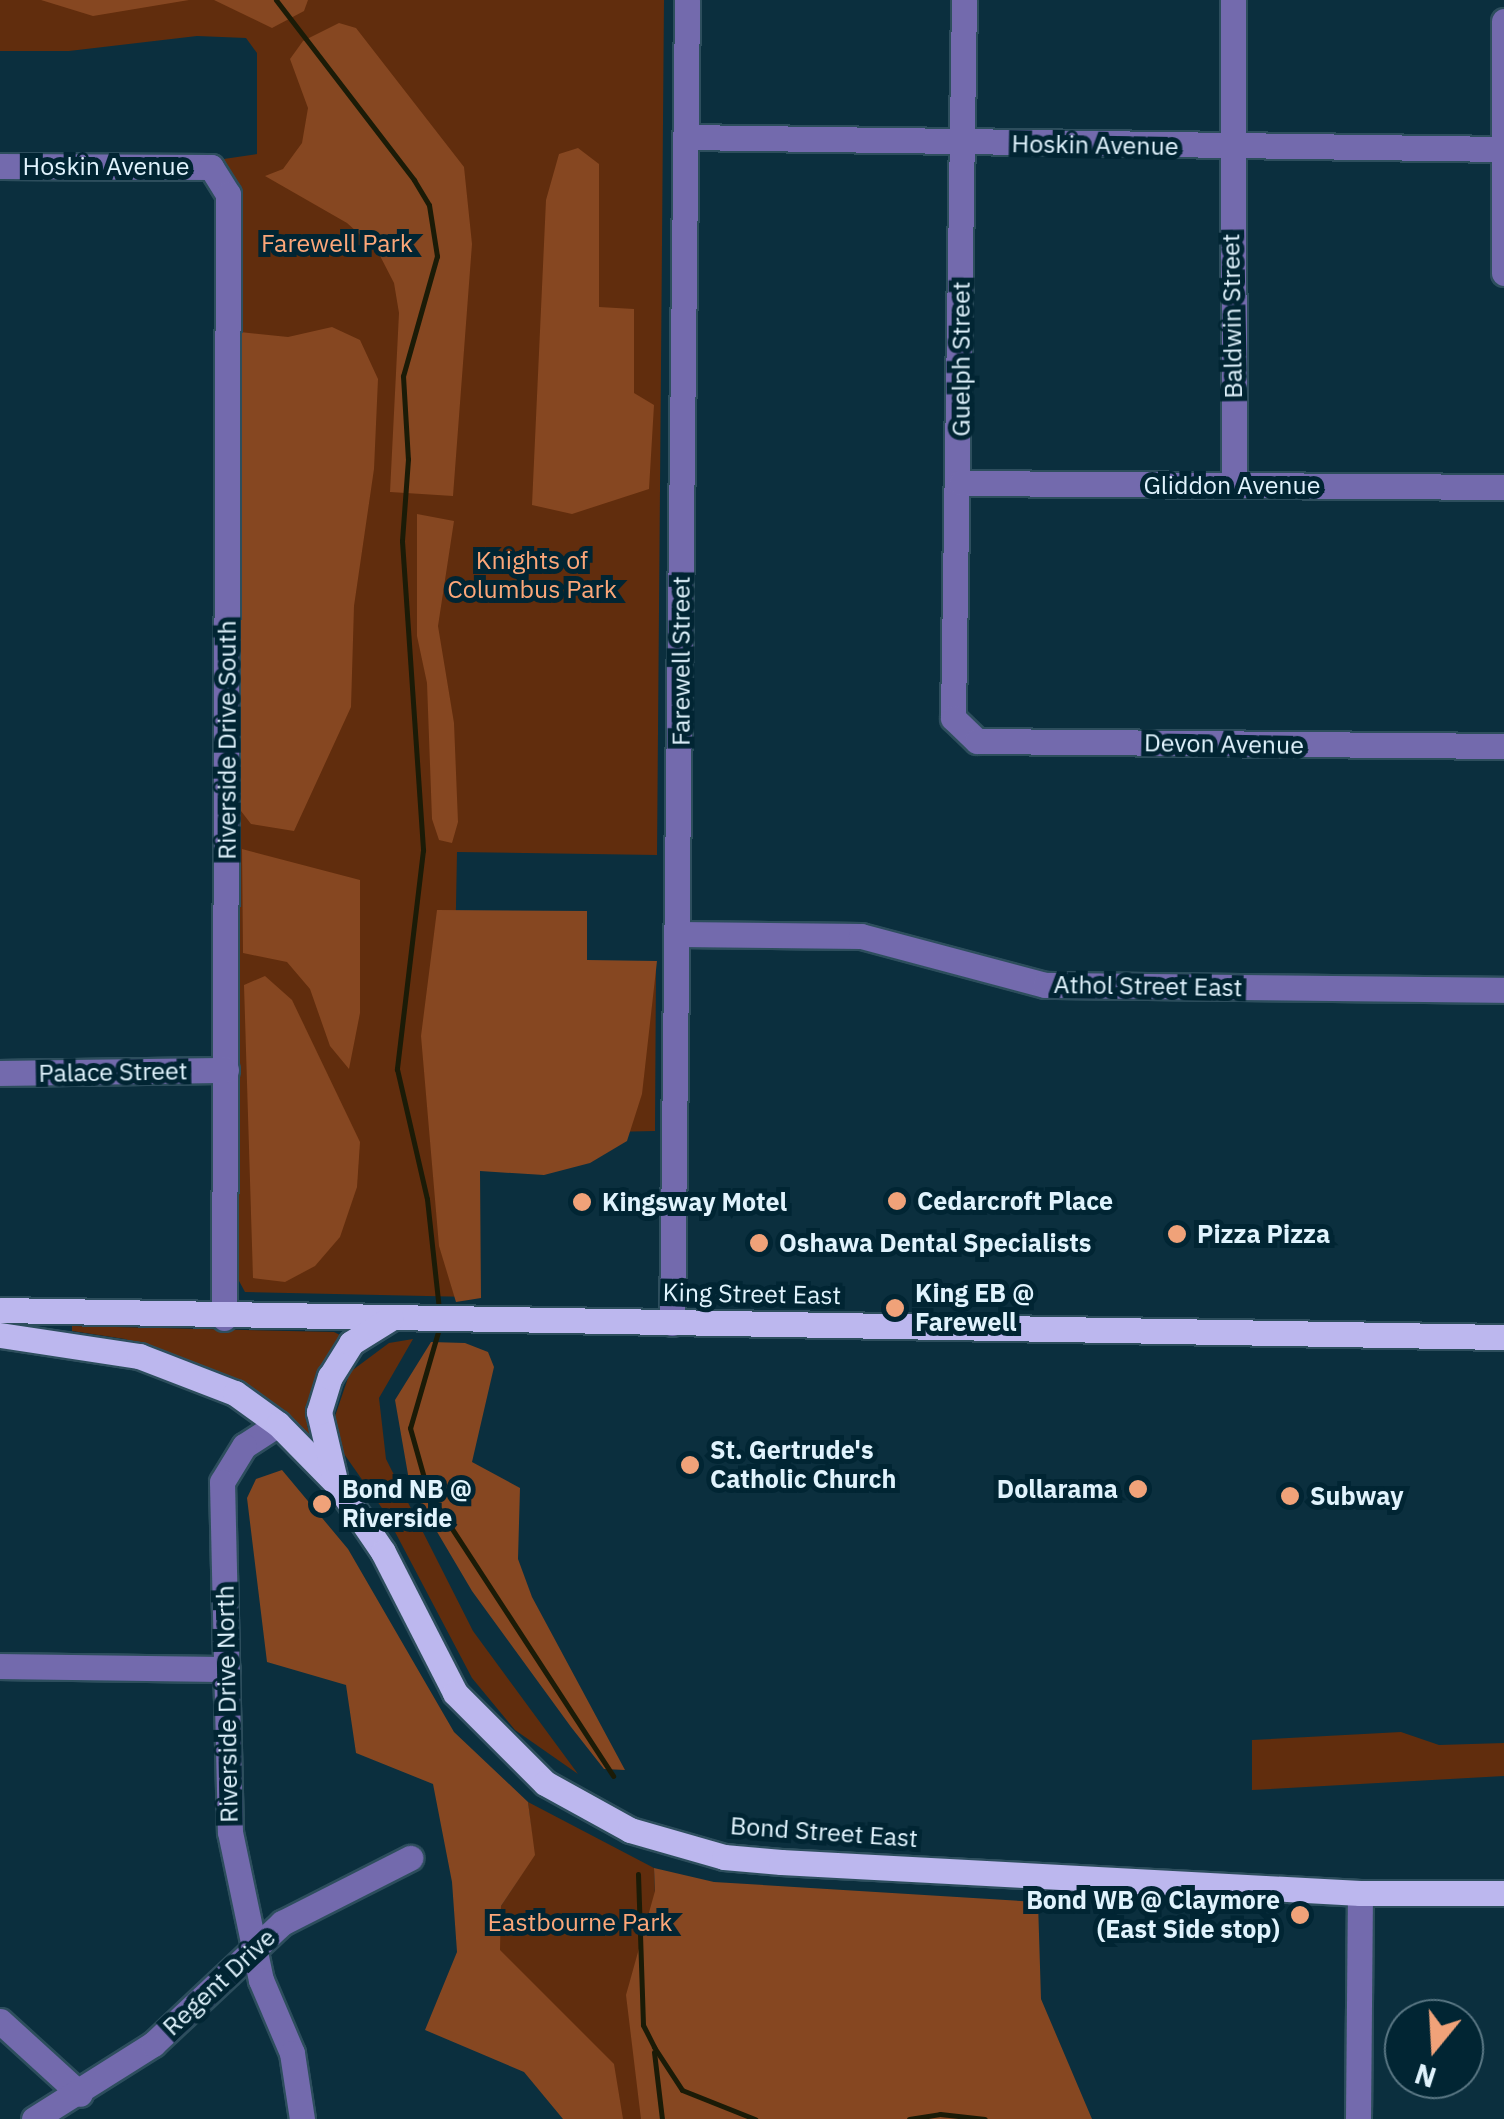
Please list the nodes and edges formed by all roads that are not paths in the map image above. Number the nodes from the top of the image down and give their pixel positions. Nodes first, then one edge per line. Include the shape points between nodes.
1 (686, 0) edge
2 (964, 0) edge
3 (1233, 0) edge
4 (1504, 21) edge
5 (685, 137) junction
6 (962, 143) junction
7 (1229, 146) junction
8 (1503, 149) edge
9 (0, 166) edge
10 (211, 167) joint
11 (1504, 274) edge
12 (960, 483) junction
13 (1234, 486) junction
14 (1504, 487) edge
15 (953, 718) joint
16 (1504, 746) edge
17 (679, 934) junction
18 (1504, 990) edge
19 (226, 1070) junction
20 (0, 1073) edge
21 (0, 1310) edge
22 (224, 1318) junction
23 (402, 1318) junction
24 (672, 1323) junction
25 (0, 1335) edge
26 (1504, 1337) edge
27 (278, 1424) junction
28 (336, 1482) junction
29 (0, 1666) edge
30 (228, 1670) junction
31 (410, 1858) dead end
32 (1360, 1893) junction
33 (1504, 1893) edge
34 (255, 1945) junction
35 (0, 2021) edge
36 (80, 2107) edge
37 (34, 2119) edge
38 (302, 2119) edge
39 (1358, 2119) edge

1 - 5 street, Farewell Street
2 - 6 street, Guelph Street
3 - 7 street, Baldwin Street
4 - 8 street
5 - 6 street, Hoskin Avenue
5 - 17 street, Farewell Street
6 - 7 street, Hoskin Avenue
6 - 12 street, Guelph Street
7 - 8 street, Hoskin Avenue
7 - 13 street, Baldwin Street
8 - 11 street
9 - 10 street, Hoskin Avenue
10 - 19 street, Riverside Drive South via 228,194
12 - 13 street, Gliddon Avenue
12 - 15 street, Guelph Street
13 - 14 street, Gliddon Avenue
15 - 16 street, Devon Avenue via 977,741
17 - 18 street, Athol Street East via 861,936 1045,985
17 - 24 street, Farewell Street
19 - 20 street, Palace Street
19 - 22 street, Riverside Drive South
21 - 22 main road, King Street East
22 - 23 main road, King Street East
23 - 24 main road, King Street East
23 - 28 main road via 351,1343 330,1377 319,1412
24 - 26 main road, King Street East
25 - 27 main road, Bond Street East via 139,1356 234,1393
27 - 28 main road, Bond Street East
27 - 30 street, Riverside Drive North via 244,1446 222,1482
28 - 32 main road, Bond Street East via 382,1552 455,1694 545,1784 630,1830 724,1857
29 - 30 street
30 - 34 street, Riverside Drive North via 230,1838
31 - 34 street, Regent Drive via 282,1923
32 - 33 main road, Bond Street East
32 - 39 street
34 - 36 street, Regent Drive
34 - 38 street, Riverside Drive North via 261,1980 292,2053
35 - 36 street
36 - 37 street, Regent Drive

